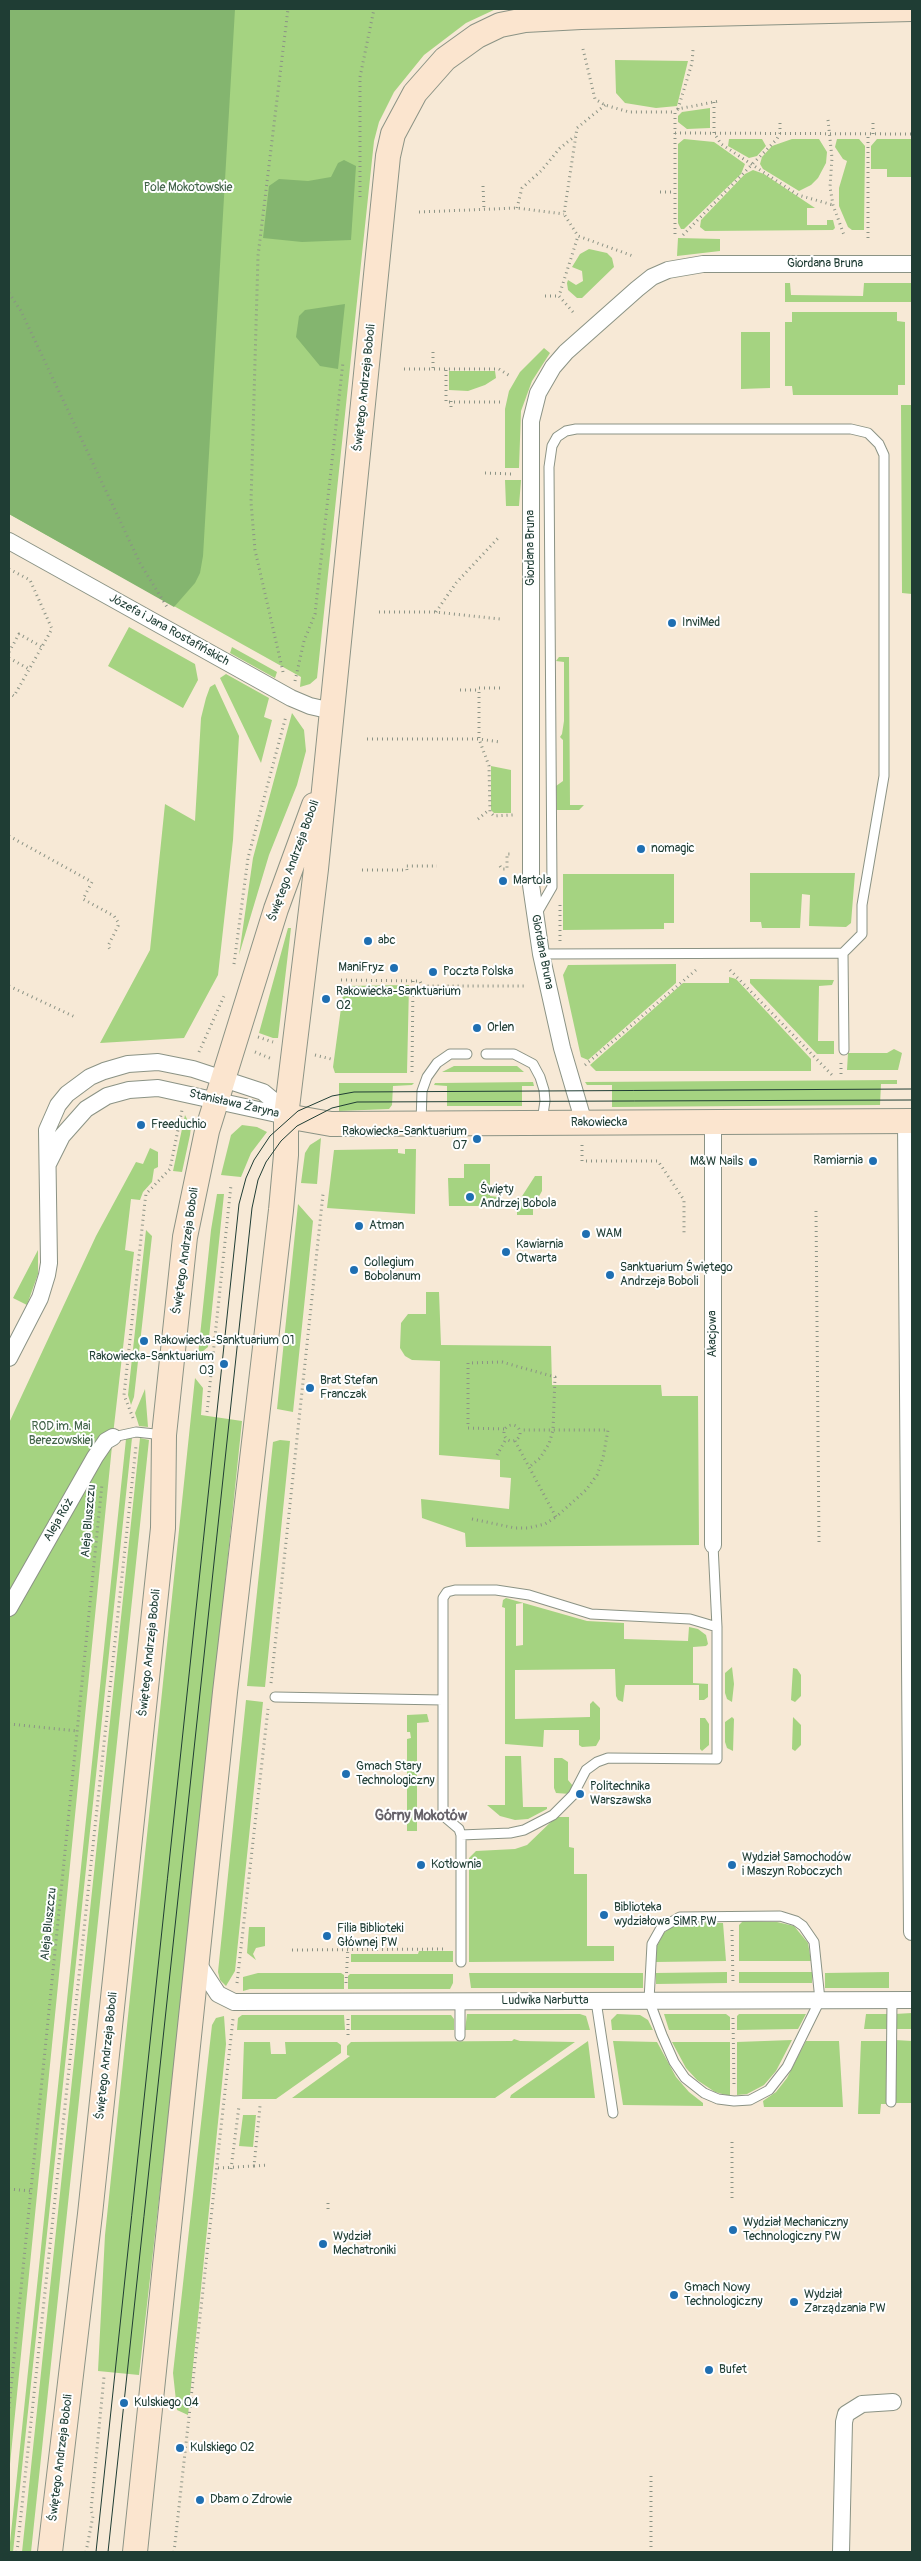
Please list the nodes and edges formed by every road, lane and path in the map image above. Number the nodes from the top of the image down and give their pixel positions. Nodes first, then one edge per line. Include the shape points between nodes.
1 (288, 9) edge
2 (374, 9) edge
3 (912, 9) edge
4 (583, 50) dead end
5 (693, 50) dead end
6 (718, 101) dead end
7 (714, 102) junction
8 (605, 105) junction
9 (676, 111) junction
10 (780, 120) dead end
11 (828, 120) dead end
12 (874, 121) dead end
13 (675, 133) junction
14 (714, 133) junction
15 (780, 133) junction
16 (828, 133) junction
17 (868, 134) junction
18 (873, 134) junction
19 (912, 134) edge
20 (575, 136) junction
21 (752, 164) junction
22 (483, 186) dead end
23 (660, 192) dead end
24 (675, 192) junction
25 (359, 204) dead end
26 (833, 205) junction
27 (517, 208) junction
28 (484, 209) junction
29 (419, 212) dead end
30 (564, 214) junction
31 (674, 234) dead end
32 (683, 235) dead end
33 (844, 235) dead end
34 (578, 236) junction
35 (868, 238) dead end
36 (633, 256) dead end
37 (912, 264) edge
38 (9, 293) edge
39 (545, 296) dead end
40 (559, 296) junction
41 (573, 312) dead end
42 (433, 352) dead end
43 (343, 356) dead end
44 (404, 369) dead end
45 (433, 369) junction
46 (446, 370) junction
47 (510, 376) dead end
48 (451, 402) junction
49 (501, 402) dead end
50 (451, 407) dead end
51 (486, 474) dead end
52 (531, 474) junction
53 (500, 536) dead end
54 (9, 541) edge
55 (9, 569) edge
56 (167, 608) dead end
57 (379, 612) dead end
58 (436, 612) junction
59 (500, 619) dead end
60 (42, 647) junction
61 (9, 652) edge
62 (9, 658) edge
63 (29, 669) junction
64 (283, 672) dead end
65 (294, 687) dead end
66 (500, 688) dead end
67 (460, 690) dead end
68 (479, 690) junction
69 (9, 693) edge
70 (288, 708) dead end
71 (332, 711) junction
72 (366, 739) dead end
73 (479, 739) junction
74 (500, 742) dead end
75 (326, 772) junction
76 (489, 810) junction
77 (514, 815) dead end
78 (478, 819) dead end
79 (9, 836) edge
80 (514, 854) dead end
81 (437, 866) dead end
82 (500, 866) dead end
83 (362, 870) dead end
84 (535, 916) junction
85 (111, 951) dead end
86 (843, 953) junction
87 (541, 954) junction
88 (233, 967) dead end
89 (703, 970) dead end
90 (722, 970) dead end
91 (341, 980) dead end
92 (413, 981) junction
93 (9, 986) edge
94 (527, 986) dead end
95 (226, 990) dead end
96 (75, 1017) dead end
97 (255, 1036) dead end
98 (280, 1044) dead end
99 (844, 1050) dead end
100 (251, 1051) dead end
101 (310, 1054) dead end
102 (467, 1054) dead end
103 (486, 1054) dead end
104 (195, 1058) dead end
105 (331, 1060) dead end
106 (277, 1061) dead end
107 (581, 1069) dead end
108 (832, 1075) dead end
109 (225, 1078) junction
110 (412, 1078) dead end
111 (218, 1100) junction
112 (182, 1109) dead end
113 (286, 1116) junction
114 (909, 1121) edge
115 (541, 1123) junction
116 (713, 1123) junction
117 (421, 1124) junction
118 (583, 1134) junction
119 (46, 1166) junction
120 (231, 1185) dead end
121 (323, 1194) dead end
122 (816, 1211) dead end
123 (684, 1235) dead end
124 (9, 1358) edge
125 (207, 1412) dead end
126 (134, 1422) dead end
127 (504, 1429) junction
128 (520, 1430) junction
129 (552, 1430) junction
130 (164, 1435) junction
131 (113, 1437) joint
132 (137, 1438) dead end
133 (506, 1438) junction
134 (515, 1441) junction
135 (497, 1455) dead end
136 (528, 1468) junction
137 (102, 1480) dead end
138 (556, 1517) junction
139 (472, 1519) dead end
140 (819, 1543) dead end
141 (714, 1545) joint
142 (9, 1608) edge
143 (717, 1627) junction
144 (270, 1687) dead end
145 (275, 1697) dead end
146 (443, 1700) junction
147 (268, 1706) dead end
148 (9, 1724) edge
149 (78, 1731) junction
150 (462, 1835) junction
151 (731, 1917) junction
152 (912, 1932) edge
153 (348, 1948) junction
154 (451, 1949) dead end
155 (292, 1950) dead end
156 (197, 1962) junction
157 (461, 1962) dead end
158 (346, 1968) dead end
159 (733, 1990) dead end
160 (235, 1991) dead end
161 (596, 2000) junction
162 (649, 2000) junction
163 (820, 2000) junction
164 (892, 2000) junction
165 (912, 2000) edge
166 (460, 2001) junction
167 (733, 2013) dead end
168 (233, 2014) dead end
169 (460, 2036) dead end
170 (734, 2101) junction
171 (891, 2102) dead end
172 (239, 2106) dead end
173 (260, 2106) dead end
174 (613, 2113) dead end
175 (732, 2142) dead end
176 (268, 2165) dead end
177 (254, 2166) junction
178 (218, 2168) junction
179 (231, 2169) junction
180 (9, 2189) edge
181 (31, 2192) junction
182 (732, 2200) dead end
183 (328, 2202) dead end
184 (328, 2209) dead end
185 (104, 2377) dead end
186 (893, 2402) dead end
187 (9, 2408) edge
188 (651, 2476) dead end
189 (17, 2552) edge
190 (50, 2552) edge
191 (86, 2552) edge
192 (135, 2552) edge
193 (174, 2552) edge
194 (651, 2552) edge
195 (841, 2552) edge

1 - 64 path via 258,256 251,502 255,550
2 - 25 path via 360,77
3 - 71 main road, Świętego Andrzeja Boboli via 534,19 500,25 478,36 445,59 429,75 410,100 393,134 388,156
4 - 8 path via 595,99
5 - 9 path via 692,63
6 - 7 path
7 - 9 path
7 - 14 path
8 - 9 path via 629,112
8 - 20 path via 577,128
9 - 13 path
10 - 15 path
11 - 16 path
12 - 18 path
13 - 14 path
13 - 24 path
14 - 15 path
14 - 21 path via 721,144
15 - 16 path
15 - 21 path
16 - 17 path
16 - 26 path
17 - 18 path
17 - 35 path
18 - 19 path
20 - 27 path via 522,188
20 - 30 path
21 - 26 path via 798,195
21 - 32 path
22 - 28 path
23 - 24 path
24 - 31 path
26 - 33 path
27 - 28 path
27 - 30 path
28 - 29 path
30 - 34 path
34 - 36 path
34 - 40 path
37 - 52 street, Giordana Bruna via 703,264 668,270 652,277 566,352 549,374 538,393 531,421
38 - 56 path via 22,311 140,562
39 - 40 path
40 - 41 path
42 - 45 path
43 - 65 path via 316,609 304,641
44 - 45 path
45 - 46 path
46 - 47 path via 499,369
46 - 48 path via 446,402
48 - 49 path
48 - 50 path
51 - 52 path
52 - 84 street, Giordana Bruna via 530,823
53 - 58 path via 456,583
54 - 71 street, Józefa i Jana Rostafińskich via 291,698
55 - 60 path via 30,580 52,629
57 - 58 path
58 - 59 path
60 - 61 path via 19,634
60 - 63 path
62 - 63 path
63 - 69 path via 14,696
66 - 68 path
67 - 68 path
68 - 73 path
70 - 88 path via 248,858
71 - 75 main road, Świętego Andrzeja Boboli
72 - 73 path
73 - 74 path
73 - 76 path via 489,766
75 - 109 main road, Świętego Andrzeja Boboli via 273,918
75 - 113 main road, Świętego Andrzeja Boboli
76 - 77 path via 494,816
76 - 78 path
79 - 85 path via 92,882 83,899 114,916 118,922 108,946
80 - 82 path via 507,854 507,869
81 - 83 path
84 - 86 lane via 552,887 549,467 552,446 557,437 576,429 851,429 868,433 884,455 884,776 862,905 862,934
84 - 87 street, Giordana Bruna
86 - 87 lane
86 - 99 lane
87 - 118 street, Giordana Bruna
89 - 107 path via 694,970
90 - 108 path via 732,970
91 - 92 path
92 - 94 path via 420,981 422,986
92 - 110 path
93 - 96 path
95 - 104 path
97 - 98 path
100 - 106 path
101 - 105 path
102 - 117 lane via 450,1054 437,1063 427,1077 422,1091
103 - 115 lane via 514,1054 533,1064 544,1090
109 - 111 main road, Świętego Andrzeja Boboli
109 - 113 street, Stanisława Żaryna via 263,1092 280,1106
109 - 119 street, Stanisława Żaryna via 158,1062 119,1066 90,1077 67,1094 51,1118 47,1130
111 - 113 street, Stanisława Żaryna
111 - 119 street, Stanisława Żaryna via 158,1088 107,1096 76,1119 62,1136
111 - 130 main road, Świętego Andrzeja Boboli via 207,1131 188,1216
112 - 126 path via 170,1169 146,1194 124,1395
113 - 117 main road, Rakowiecka via 331,1124
113 - 156 main road, Świętego Andrzeja Boboli via 283,1190
114 - 116 main road, Rakowiecka
114 - 152 street
115 - 117 main road, Rakowiecka
115 - 118 main road, Rakowiecka
116 - 118 main road, Rakowiecka
116 - 141 street, Akacjowa
118 - 123 path via 582,1161 658,1161 684,1200
119 - 124 street, Stanisława Żaryna via 47,1276 40,1298
120 - 125 path
121 - 144 path
122 - 140 path
127 - 128 path via 513,1424
127 - 129 path via 468,1428 468,1363 502,1362 555,1377
127 - 133 path
128 - 129 path
128 - 134 path via 520,1437
129 - 136 path via 549,1444
129 - 138 path via 608,1430 596,1475 586,1490
130 - 131 lane via 136,1432
130 - 190 main road, Świętego Andrzeja Boboli via 164,1528
131 - 142 street, Aleja Róż via 106,1441 95,1457
132 - 189 path
133 - 134 path
133 - 135 path
134 - 136 path
136 - 138 path
137 - 149 path, Aleja Bluszczu
138 - 139 path via 528,1528
141 - 143 lane
143 - 146 lane via 690,1619 591,1614 512,1592 447,1592 443,1598
143 - 150 lane via 717,1759 602,1760 586,1770 574,1795 539,1823 510,1834
145 - 146 lane
146 - 150 lane via 443,1811
147 - 160 path via 240,1973
148 - 149 path
149 - 181 path, Aleja Bluszczu
150 - 157 lane
151 - 159 path
151 - 162 lane via 680,1918 661,1928 655,1935 650,1952
151 - 163 lane via 780,1916 803,1926 810,1934 816,1951
153 - 154 path
153 - 155 path
153 - 158 path
156 - 166 street, Ludwika Narbutta via 218,1994 234,2002
156 - 192 main road, Świętego Andrzeja Boboli
161 - 162 street, Ludwika Narbutta
161 - 166 street, Ludwika Narbutta
161 - 174 lane
162 - 163 street, Ludwika Narbutta
162 - 170 lane via 674,2062 684,2078 704,2094
163 - 164 street, Ludwika Narbutta
163 - 170 lane via 776,2083 761,2096
164 - 165 street, Ludwika Narbutta
164 - 171 lane
166 - 169 lane
167 - 170 path
168 - 178 path
172 - 179 path
173 - 177 path
175 - 182 path
176 - 177 path
177 - 179 path
178 - 179 path
178 - 193 path
180 - 181 path
181 - 187 path, Aleja Bluszczu
183 - 184 path
185 - 191 path via 93,2516
186 - 195 street via 862,2404 846,2414
188 - 194 path

